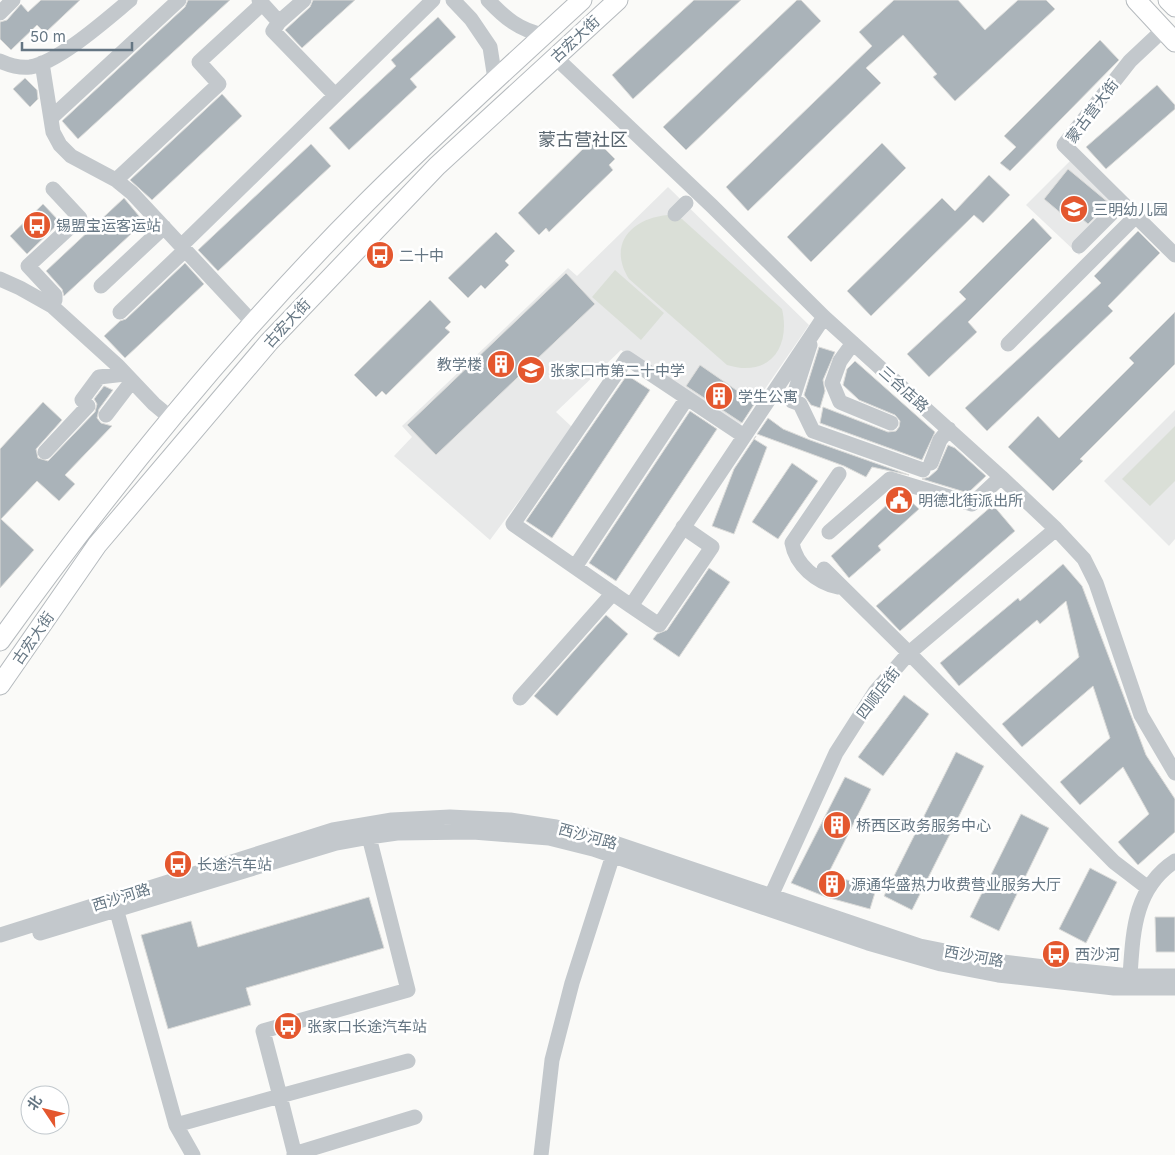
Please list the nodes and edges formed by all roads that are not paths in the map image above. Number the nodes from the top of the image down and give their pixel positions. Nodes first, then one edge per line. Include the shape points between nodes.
1 (13, 0) edge
2 (130, 0) edge
3 (179, 0) edge
4 (304, 0) edge
5 (433, 0) edge
6 (453, 0) edge
7 (488, 0) edge
8 (582, 0) edge
9 (618, 0) edge
10 (1136, 0) edge
11 (1168, 0) edge
12 (260, 2) edge
13 (1175, 7) edge
14 (0, 12) edge
15 (279, 22) junction
16 (544, 35) junction
17 (1169, 36) edge
18 (555, 57) junction
19 (0, 61) edge
20 (42, 63) junction
21 (495, 79) junction
22 (335, 95) junction
23 (51, 118) junction
24 (116, 180) junction
25 (53, 189) dead end
26 (1122, 202) junction
27 (686, 203) dead end
28 (712, 206) junction
29 (675, 214) dead end
30 (1136, 216) junction
31 (702, 218) dead end
32 (164, 227) junction
33 (1079, 246) dead end
34 (183, 248) junction
35 (1175, 255) edge
36 (0, 279) edge
37 (101, 286) dead end
38 (52, 306) junction
39 (120, 312) dead end
40 (824, 317) junction
41 (254, 324) junction
42 (853, 343) junction
43 (1008, 344) dead end
44 (810, 345) dead end
45 (128, 377) junction
46 (782, 377) junction
47 (796, 386) junction
48 (687, 398) junction
49 (106, 415) dead end
50 (172, 420) junction
51 (891, 423) dead end
52 (949, 429) junction
53 (744, 436) junction
54 (45, 452) dead end
55 (839, 474) dead end
56 (1001, 477) junction
57 (683, 527) junction
58 (1056, 529) junction
59 (828, 532) dead end
60 (575, 567) junction
61 (824, 569) dead end
62 (844, 589) junction
63 (613, 594) junction
64 (631, 606) junction
65 (0, 641) edge
66 (909, 653) junction
67 (0, 685) edge
68 (520, 698) dead end
69 (1175, 773) edge
70 (367, 831) junction
71 (613, 856) junction
72 (1175, 861) edge
73 (1148, 888) junction
74 (768, 903) junction
75 (115, 905) junction
76 (0, 935) edge
77 (0, 946) edge
78 (1130, 976) junction
79 (1175, 976) edge
80 (1175, 988) edge
81 (408, 1061) dead end
82 (280, 1096) junction
83 (415, 1118) dead end
84 (176, 1125) junction
85 (193, 1155) edge
86 (295, 1155) edge
87 (541, 1155) edge

1 - 14 street
2 - 20 street via 64,52
3 - 23 street
4 - 15 street
5 - 22 street
6 - 21 street via 490,47
7 - 16 street via 519,28
8 - 16 main road, 古宏大街
9 - 18 main road, 古宏大街
10 - 17 main road
11 - 13 main road
12 - 15 street
12 - 24 street via 199,62 219,84
15 - 22 street via 273,31
16 - 21 main road, 古宏大街
17 - 26 street, 蒙古营大街 via 1130,61 1064,145
18 - 28 street, 三合店路 via 676,183
18 - 67 main road, 古宏大街 via 437,166 269,342 97,545
19 - 20 street via 17,67
20 - 23 street
21 - 41 main road, 古宏大街 via 366,203
22 - 34 street
23 - 24 street via 53,132 60,145 88,167
24 - 32 street
25 - 38 street via 80,218 28,266 55,295
26 - 30 street, 蒙古营大街
26 - 33 street
27 - 29 street
28 - 31 street
28 - 40 street, 三合店路
30 - 35 street, 蒙古营大街
30 - 43 street
32 - 34 street
32 - 37 street
34 - 39 street
34 - 41 street
36 - 38 street
38 - 45 street
40 - 42 street, 三合店路
40 - 46 street
41 - 50 main road, 古宏大街
42 - 51 street via 840,360 832,383 840,402
42 - 52 street, 三合店路
44 - 47 street
45 - 49 street
45 - 50 street
45 - 54 street via 100,377 82,400 88,406
46 - 47 street
46 - 53 street
47 - 52 street via 792,401 800,404 813,431 927,466
48 - 53 street
48 - 60 street
48 - 60 street via 627,358 513,524
50 - 65 main road, 古宏大街 via 95,512
52 - 56 street, 三合店路
53 - 57 street
55 - 62 street via 792,543 794,552 808,572 827,585
56 - 58 street, 三合店路
56 - 59 street via 972,504 890,479
57 - 64 street
57 - 64 street via 712,547 660,625
58 - 66 street, 四顺店街
58 - 69 street, 三合店路 via 1084,559 1096,583 1141,715
60 - 63 street
61 - 62 street
62 - 66 street
63 - 64 street
63 - 68 street
66 - 73 street via 1114,862
66 - 74 street, 四顺店街 via 875,692 836,753
70 - 71 street, 西沙河路 via 473,832 549,838
70 - 74 street, 西沙河路 via 392,820 450,817 510,820 556,827 609,841
70 - 75 street, 西沙河路 via 333,830
70 - 82 street via 408,990 263,1031
71 - 74 street, 西沙河路
71 - 87 street via 572,983 552,1060
72 - 73 street
73 - 78 street via 1135,916
74 - 78 street, 西沙河路 via 920,946 995,961
74 - 80 street, 西沙河路 via 868,943 950,966 998,975 1114,988
75 - 76 street, 西沙河路
75 - 77 street, 西沙河路
75 - 84 street
78 - 79 street, 西沙河路
81 - 82 street
82 - 84 street
82 - 86 street
83 - 86 street
84 - 85 street

